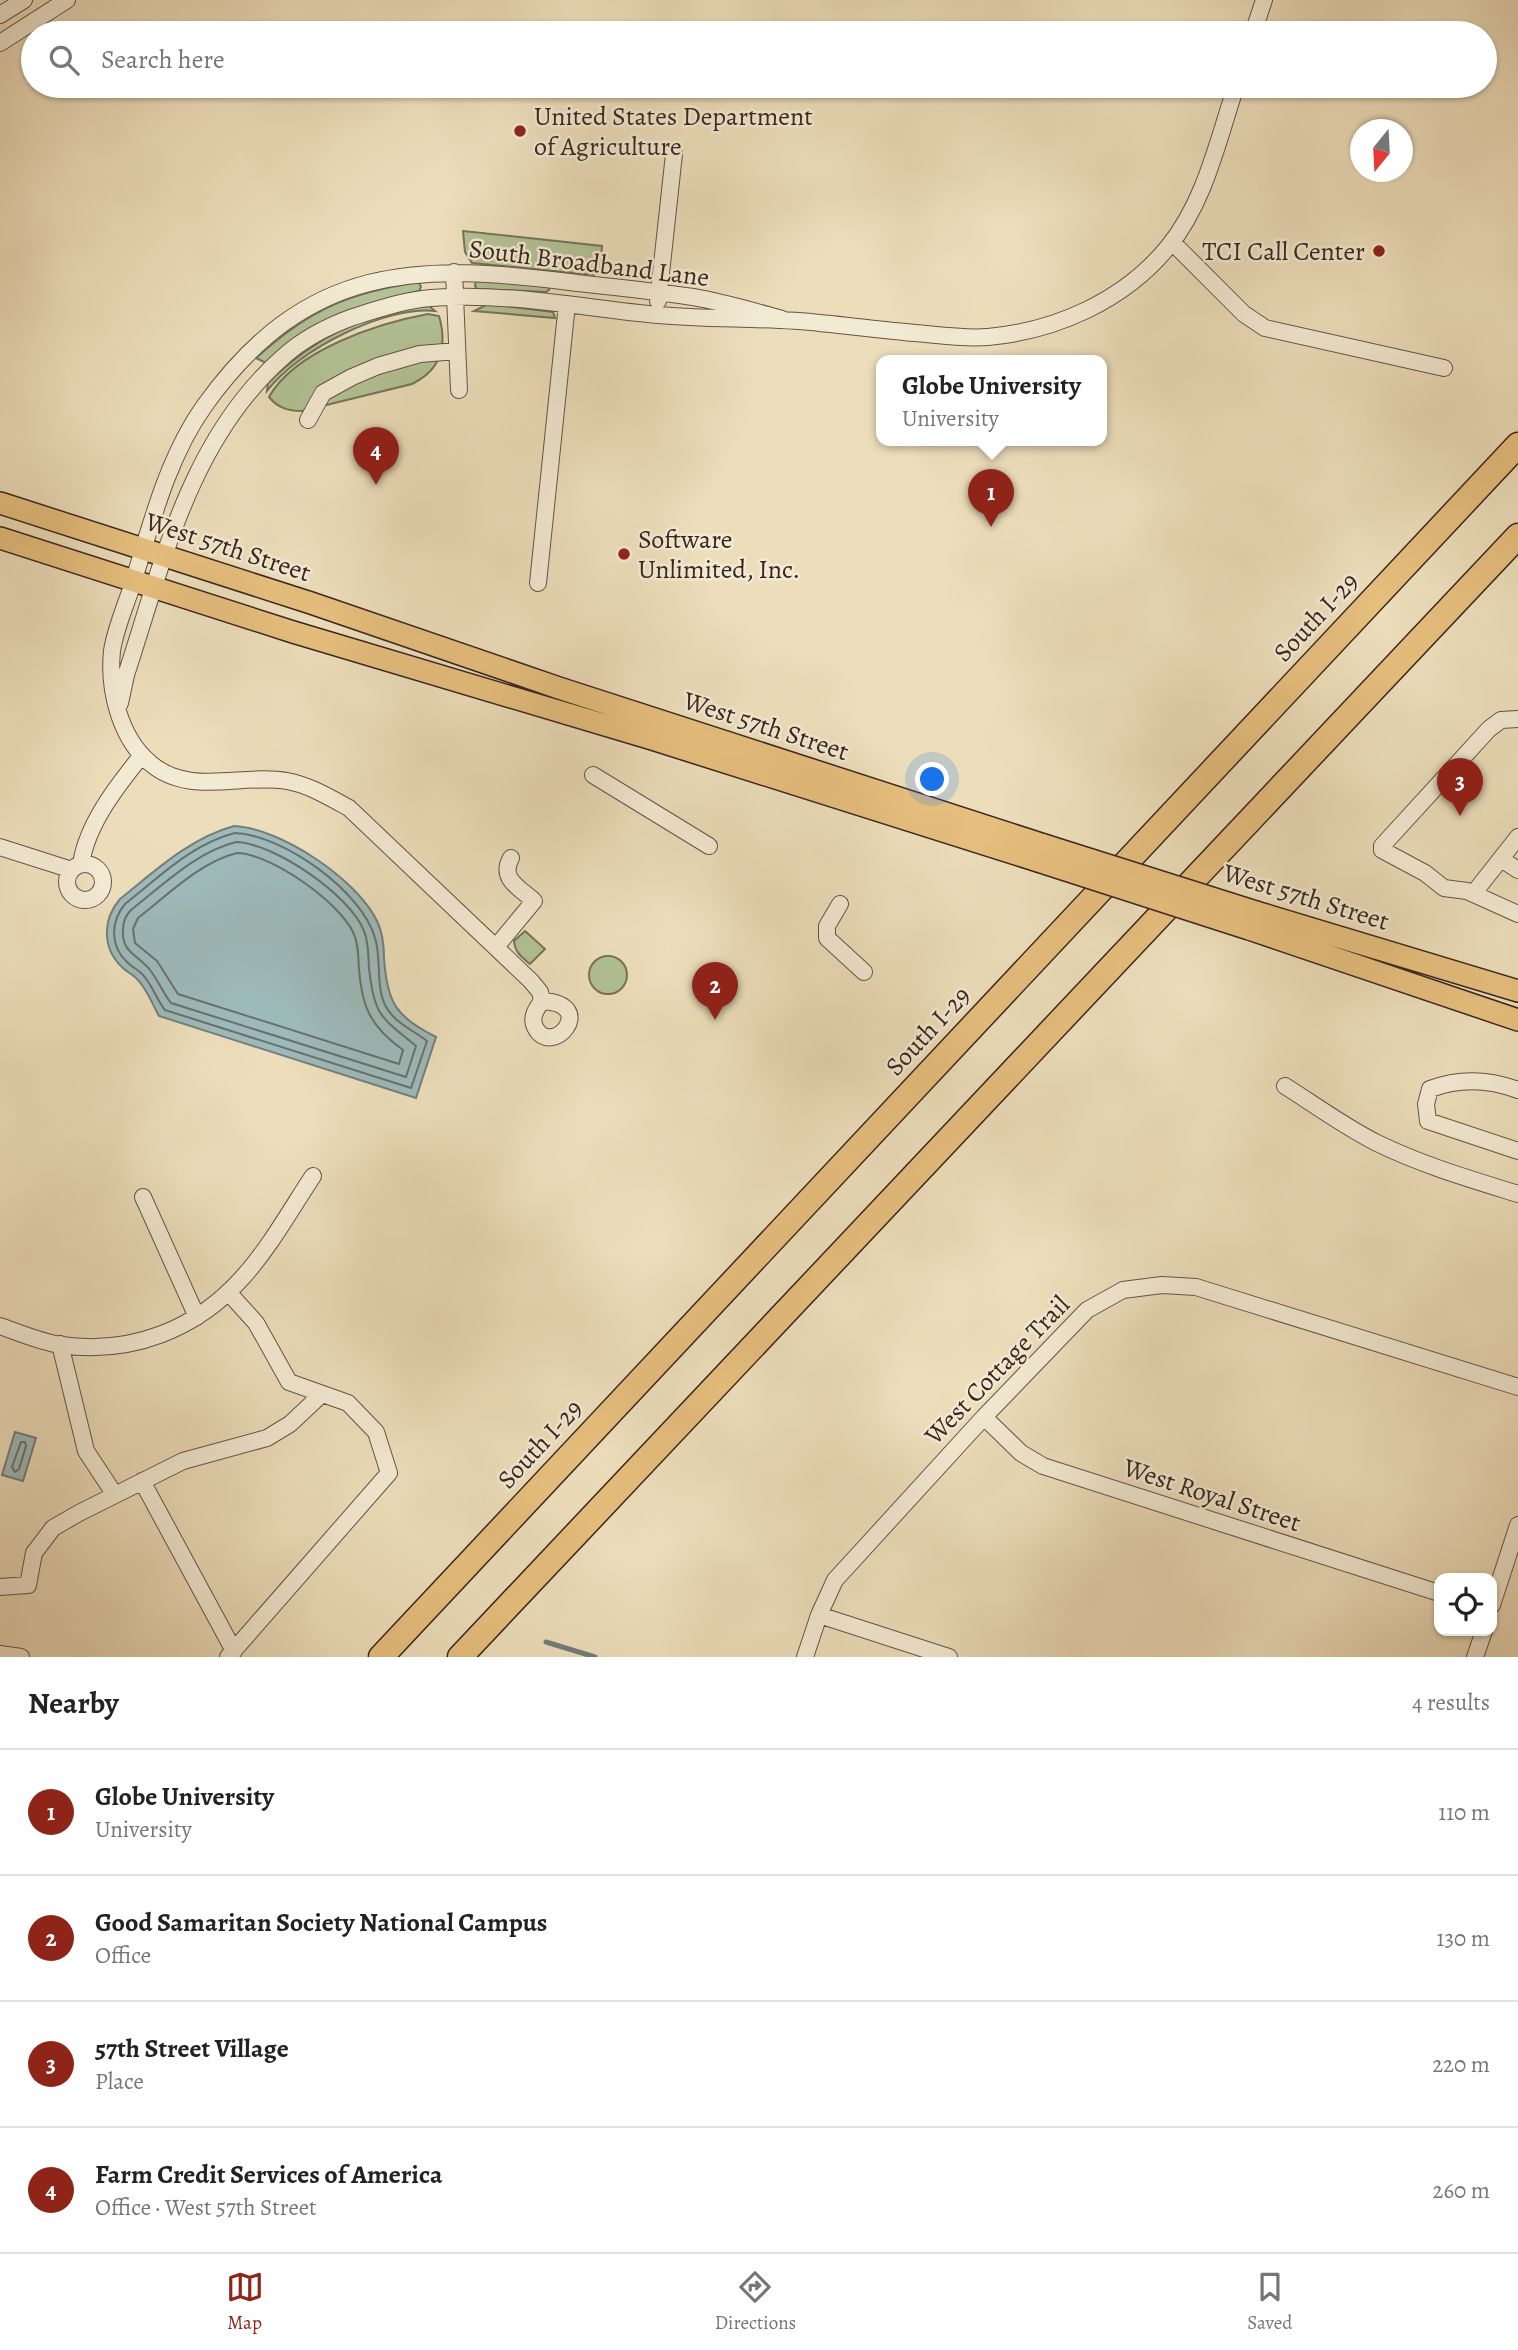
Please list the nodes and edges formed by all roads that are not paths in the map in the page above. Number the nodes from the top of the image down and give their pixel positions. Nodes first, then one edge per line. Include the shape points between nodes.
1 (24, 0) edge
2 (67, 0) edge
3 (1264, 0) edge
4 (0, 15) edge
5 (34, 21) edge
6 (1257, 21) edge
7 (21, 30) edge
8 (0, 43) edge
9 (1232, 98) edge
10 (674, 154) dead end
11 (1172, 242) junction
12 (454, 272) junction
13 (659, 293) junction
14 (454, 297) junction
15 (567, 304) junction
16 (656, 314) junction
17 (782, 319) junction
18 (457, 351) junction
19 (1444, 368) dead end
20 (458, 390) dead end
21 (308, 420) dead end
22 (1518, 445) edge
23 (0, 503) edge
24 (1518, 536) edge
25 (0, 538) edge
26 (143, 548) junction
27 (165, 556) junction
28 (133, 580) junction
29 (538, 583) dead end
30 (155, 587) junction
31 (119, 707) junction
32 (1518, 719) edge
33 (142, 755) junction
34 (593, 775) dead end
35 (1518, 837) edge
36 (709, 846) dead end
37 (0, 847) edge
38 (1041, 853) junction
39 (511, 858) dead end
40 (1501, 859) junction
41 (1518, 870) edge
42 (1473, 894) junction
43 (840, 904) dead end
44 (1518, 914) edge
45 (1253, 920) junction
46 (496, 947) junction
47 (864, 972) dead end
48 (1518, 991) edge
49 (542, 1000) dead end
50 (1518, 1020) edge
51 (1285, 1086) dead end
52 (1518, 1090) edge
53 (1518, 1151) edge
54 (313, 1176) dead end
55 (1518, 1194) edge
56 (143, 1197) dead end
57 (228, 1292) junction
58 (197, 1317) junction
59 (0, 1326) edge
60 (60, 1344) junction
61 (1518, 1387) edge
62 (323, 1394) junction
63 (984, 1417) junction
64 (142, 1481) junction
65 (115, 1495) junction
66 (1518, 1525) edge
67 (0, 1587) edge
68 (1497, 1590) edge
69 (1434, 1591) edge
70 (819, 1615) junction
71 (1482, 1636) edge
72 (0, 1654) edge
73 (231, 1654) edge
74 (21, 1657) edge
75 (381, 1657) edge
76 (460, 1657) edge
77 (806, 1657) edge
78 (949, 1657) edge
79 (1475, 1657) edge

1 - 4 street
2 - 5 street
3 - 6 street
7 - 8 street
9 - 11 street, South Broadband Lane via 1199,194
10 - 13 street
11 - 17 street, South Broadband Lane via 1109,298 1073,317 1031,330 986,337 940,336
11 - 19 street via 1244,314 1265,328
12 - 13 street, South Broadband Lane via 503,273
12 - 14 street
12 - 26 street, South Broadband Lane via 403,275 339,292 284,322 246,354 193,424
13 - 16 street
13 - 17 street, South Broadband Lane
14 - 15 street, South Broadband Lane
14 - 18 street
14 - 27 street, South Broadband Lane via 367,312 310,337 284,355 227,418 210,446
15 - 16 street, South Broadband Lane
15 - 29 street
16 - 17 street, South Broadband Lane
18 - 20 street
18 - 21 street via 420,354 352,377 323,393
22 - 75 highway, South I-29
23 - 26 main road, West 57th Street
24 - 76 highway
25 - 28 main road, West 57th Street
26 - 27 main road, West 57th Street
26 - 28 street, South Broadband Lane
27 - 30 street, South Broadband Lane
27 - 38 main road, West 57th Street
28 - 30 main road, West 57th Street
28 - 31 street, South Broadband Lane via 113,648 111,675
30 - 31 street, South Broadband Lane
30 - 38 main road, West 57th Street
31 - 33 street, South Broadband Lane via 124,730
32 - 42 street via 1501,720 1489,729 1382,846 1385,853 1444,888
33 - 37 street via 103,810 76,867
33 - 46 street via 153,766 188,781 286,781 349,808
34 - 36 street
35 - 40 street
38 - 45 main road, West 57th Street, bridge
39 - 46 street via 507,877 534,901
40 - 41 street
40 - 42 street
42 - 44 street
43 - 47 street via 827,926 827,938
45 - 48 main road, West 57th Street
45 - 50 main road, West 57th Street
46 - 49 street via 531,981
51 - 55 street via 1384,1146
52 - 53 street via 1476,1081 1446,1083 1430,1090 1426,1104 1428,1121
54 - 57 street
56 - 58 street
57 - 58 street
57 - 62 street via 256,1323 289,1382
58 - 60 street via 136,1343
59 - 60 street
60 - 65 street via 86,1451
61 - 63 street, West Cottage Trail via 1196,1287 1162,1285 1123,1290 1087,1310
62 - 64 street via 267,1438 183,1461
62 - 73 street via 348,1403 376,1432 389,1474
63 - 69 street, West Royal Street via 1021,1453 1043,1466
63 - 70 street, West Cottage Trail via 835,1580
64 - 65 street
64 - 73 street
65 - 67 street via 53,1528 34,1553 27,1585
66 - 68 street
70 - 77 street, West Cottage Trail
70 - 78 street
71 - 79 street
72 - 74 street

